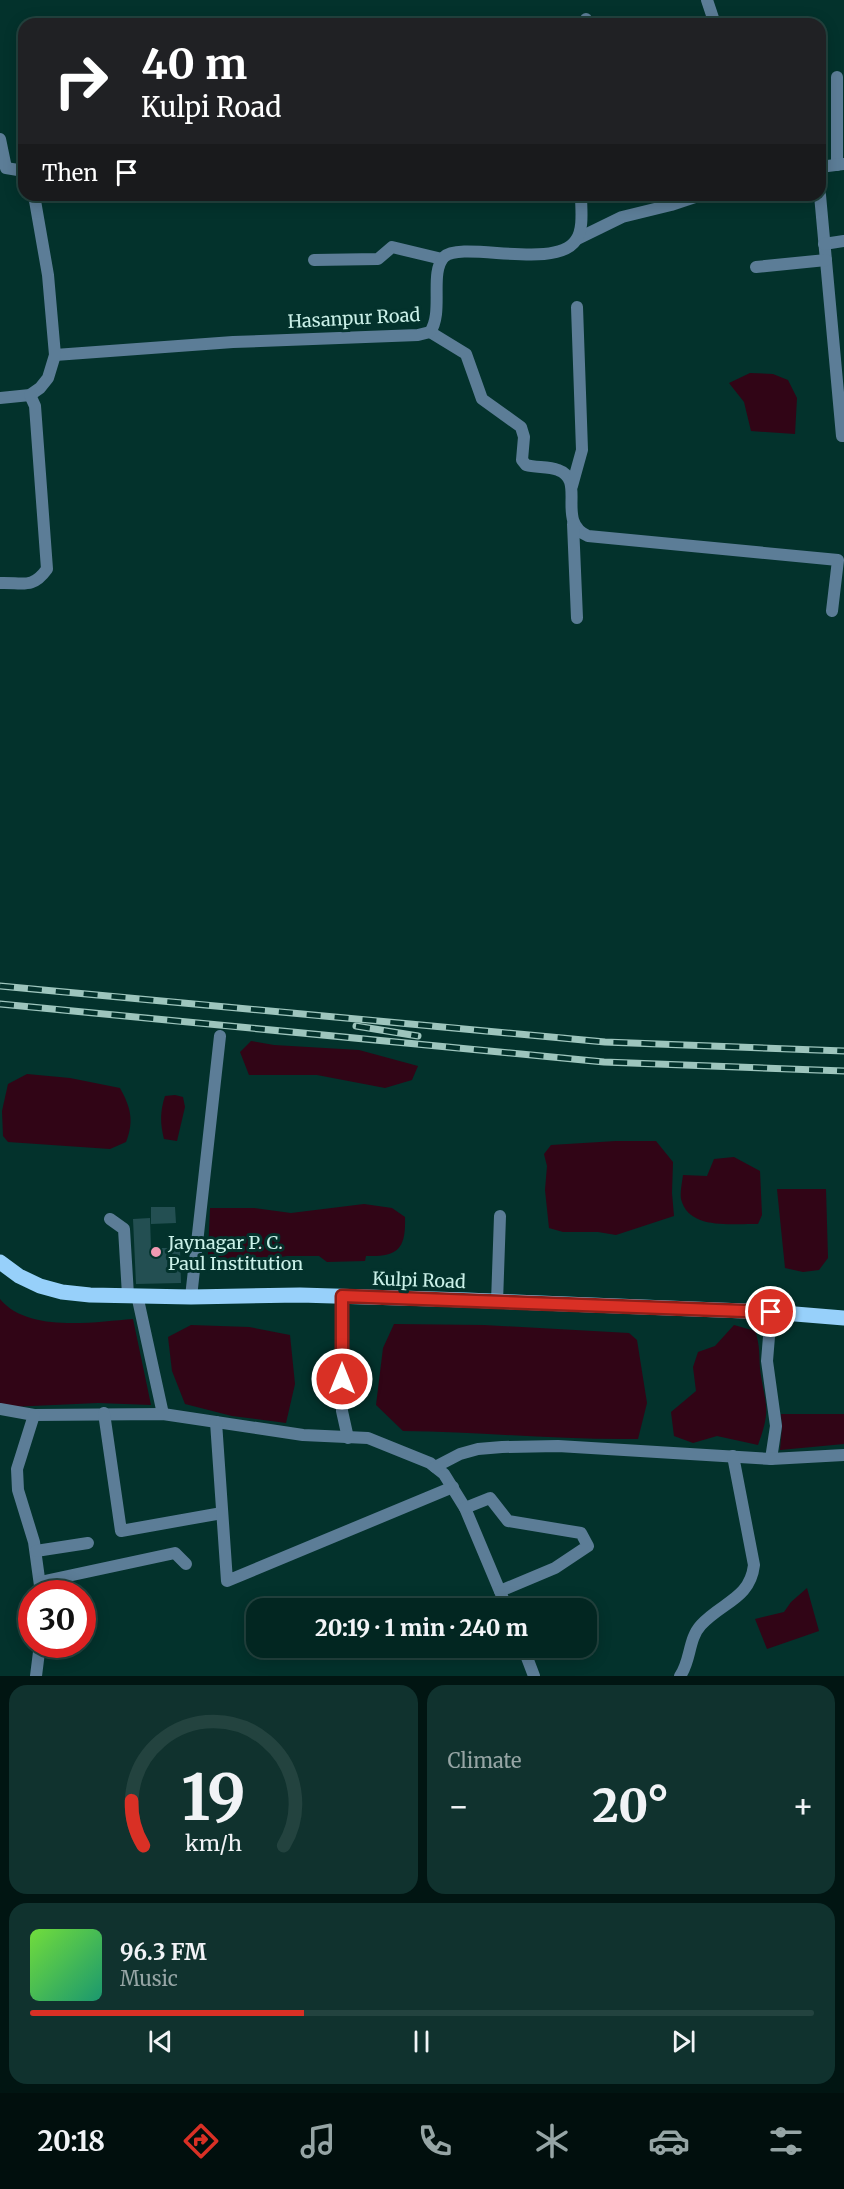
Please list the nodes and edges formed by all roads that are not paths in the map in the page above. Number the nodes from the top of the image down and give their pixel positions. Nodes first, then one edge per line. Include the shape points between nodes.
1 (707, 0) edge
2 (713, 18) edge
3 (837, 77) dead end
4 (0, 139) edge
5 (840, 164) edge
6 (18, 170) edge
7 (35, 201) edge
8 (580, 201) edge
9 (683, 201) edge
10 (820, 201) edge
11 (577, 239) junction
12 (844, 242) edge
13 (824, 244) junction
14 (442, 259) junction
15 (314, 260) dead end
16 (826, 260) junction
17 (756, 267) dead end
18 (578, 307) dead end
19 (430, 332) junction
20 (55, 356) junction
21 (30, 395) junction
22 (0, 398) edge
23 (844, 436) edge
24 (572, 486) junction
25 (573, 524) junction
26 (0, 583) edge
27 (832, 611) dead end
28 (577, 618) dead end
29 (220, 1036) dead end
30 (500, 1216) dead end
31 (110, 1220) dead end
32 (0, 1262) edge
33 (133, 1295) junction
34 (342, 1296) junction
35 (190, 1297) junction
36 (497, 1302) junction
37 (771, 1312) junction
38 (844, 1318) edge
39 (0, 1409) edge
40 (104, 1413) junction
41 (163, 1414) junction
42 (34, 1415) junction
43 (216, 1422) junction
44 (348, 1438) junction
45 (844, 1455) edge
46 (733, 1456) junction
47 (771, 1459) junction
48 (435, 1467) junction
49 (453, 1487) junction
50 (465, 1509) junction
51 (222, 1513) junction
52 (88, 1543) dead end
53 (36, 1551) junction
54 (186, 1564) dead end
55 (39, 1580) edge
56 (70, 1580) edge
57 (500, 1591) junction
58 (503, 1598) edge
59 (38, 1658) edge
60 (527, 1658) edge
61 (36, 1676) edge
62 (534, 1676) edge
63 (680, 1676) edge

1 - 2 street
3 - 5 street
4 - 6 street via 6,168
7 - 20 street via 48,274
8 - 11 street
9 - 11 street via 622,218
10 - 13 street
11 - 14 street via 570,247 552,253 460,252
12 - 13 street
13 - 16 street
14 - 15 street via 392,247 378,259
14 - 19 street, Hasanpur Road via 436,323
16 - 17 street
16 - 23 street
18 - 24 street via 582,450
19 - 20 street, Hasanpur Road
19 - 24 street via 466,354 483,399 521,427 522,460 526,465 559,470
20 - 21 street via 48,378
21 - 22 street
21 - 26 street via 35,406 47,569 28,584
24 - 25 street
25 - 27 street via 588,536 838,560
25 - 28 street
29 - 35 street
30 - 36 street
31 - 33 street via 124,1229
32 - 33 main road, Kulpi Road via 19,1276 62,1292
33 - 35 main road, Kulpi Road
33 - 41 street
34 - 35 main road, Kulpi Road
34 - 36 main road, Kulpi Road
34 - 44 street via 342,1411
36 - 37 main road, Kulpi Road
37 - 38 main road, Kulpi Road
37 - 47 street via 767,1361 776,1426
39 - 42 street
40 - 41 street
40 - 42 street
40 - 51 street via 121,1531
41 - 43 street
42 - 53 street via 17,1469 18,1490
43 - 44 street
43 - 51 street
44 - 48 street via 368,1438
45 - 47 street
46 - 47 street
46 - 48 street via 558,1446 502,1447 460,1454
46 - 63 street via 754,1565 752,1580 699,1627
48 - 49 street
49 - 50 street
49 - 51 street via 227,1581
50 - 57 street
50 - 57 street via 490,1498 508,1521 581,1533 588,1546 555,1568
52 - 53 street
53 - 55 street
54 - 56 street via 175,1552
57 - 58 street
59 - 61 street
60 - 62 street

